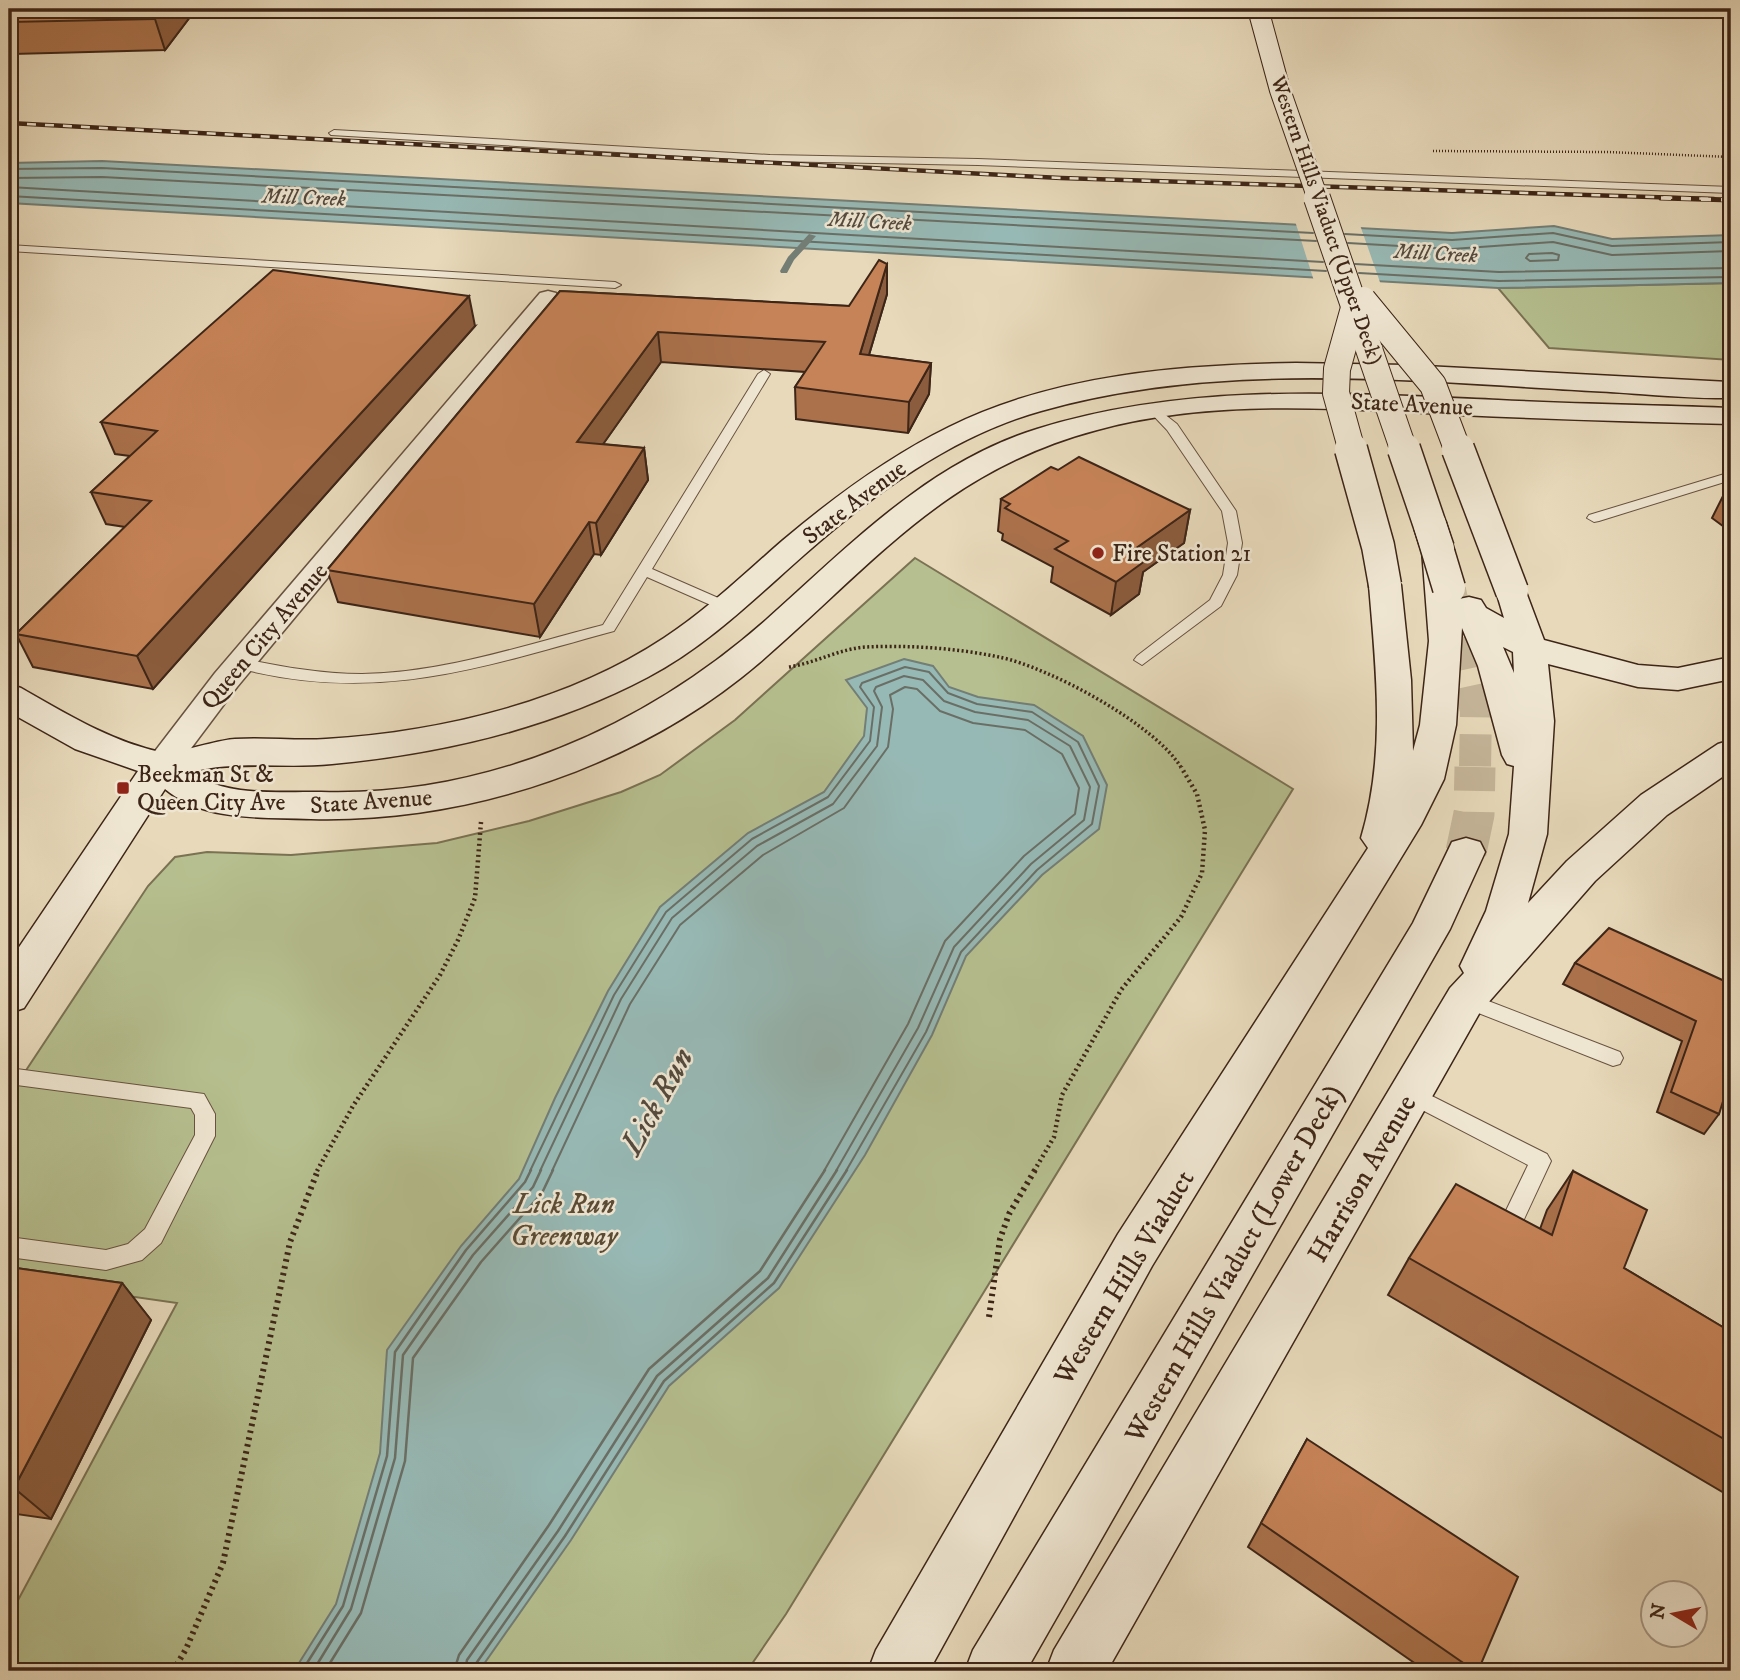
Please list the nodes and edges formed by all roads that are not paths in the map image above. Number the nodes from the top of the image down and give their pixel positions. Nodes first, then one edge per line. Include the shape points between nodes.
1 (1259, 9) edge
2 (334, 133) dead end
3 (1731, 190) edge
4 (9, 248) edge
5 (615, 285) dead end
6 (1358, 292) junction
7 (548, 299) dead end
8 (764, 374) dead end
9 (1731, 390) edge
10 (1154, 410) junction
11 (1731, 416) edge
12 (1731, 476) edge
13 (1594, 518) dead end
14 (1438, 549) junction
15 (645, 571) junction
16 (1449, 588) tunnel mouth
17 (727, 607) junction
18 (1473, 615) junction
19 (1529, 646) junction
20 (1142, 660) dead end
21 (239, 663) junction
22 (1731, 668) edge
23 (9, 696) edge
24 (1731, 753) edge
25 (160, 767) junction
26 (1530, 794) junction
27 (1395, 821) junction
28 (1466, 852) tunnel mouth
29 (1363, 890) joint
30 (9, 996) edge
31 (1465, 999) junction
32 (1613, 1058) dead end
33 (9, 1076) edge
34 (1410, 1094) junction
35 (1511, 1223) edge
36 (9, 1247) edge
37 (897, 1671) edge
38 (994, 1671) edge
39 (1075, 1671) edge

1 - 6 main road, bridge via 1282,88
1 - 14 main road, Western Hills Viaduct (Upper Deck), bridge via 1280,90
2 - 3 lane via 770,158
4 - 5 lane
6 - 16 main road, bridge
6 - 19 main road, bridge via 1433,385
6 - 27 main road, bridge via 1337,369 1336,393 1385,585 1395,693
7 - 21 street, Queen City Avenue
8 - 15 lane
9 - 17 main road, State Avenue via 1297,369 1193,374 1109,387 1000,415 927,449 854,498
10 - 11 main road, State Avenue via 1281,399
10 - 20 lane via 1172,426 1229,511 1235,543 1230,575 1216,603
10 - 25 main road, State Avenue via 1044,436 962,472 883,530 725,671 637,727 569,760 463,792 354,806 284,805 198,794
12 - 13 lane
14 - 18 main road, Western Hills Viaduct (Upper Deck), bridge
14 - 27 main road, Western Hills Viaduct (Upper Deck), bridge via 1446,641 1438,725 1424,779
15 - 17 lane
15 - 21 lane via 609,628 465,664 364,679 316,677
17 - 25 main road, State Avenue via 674,648 636,670 552,705 468,732 320,752 225,752
18 - 19 main road
18 - 26 main road, Western Hills Viaduct (Upper Deck) via 1512,719
19 - 22 main road via 1638,676 1678,679
19 - 26 main road via 1536,721
21 - 25 street, Queen City Avenue
23 - 25 main road via 94,743
24 - 31 main road, Harrison Avenue via 1654,805 1581,871
25 - 30 main road, Queen City Avenue
26 - 31 main road via 1528,834 1506,911
27 - 29 main road, Western Hills Viaduct (Upper Deck)
28 - 38 main road, Western Hills Viaduct (Lower Deck) via 1430,929
29 - 37 main road, Western Hills Viaduct via 1135,1250
31 - 32 lane
31 - 34 main road, Harrison Avenue
33 - 36 lane via 197,1100 205,1114 205,1136 153,1236 134,1253 106,1260
34 - 35 lane via 1540,1161
34 - 39 main road, Harrison Avenue

